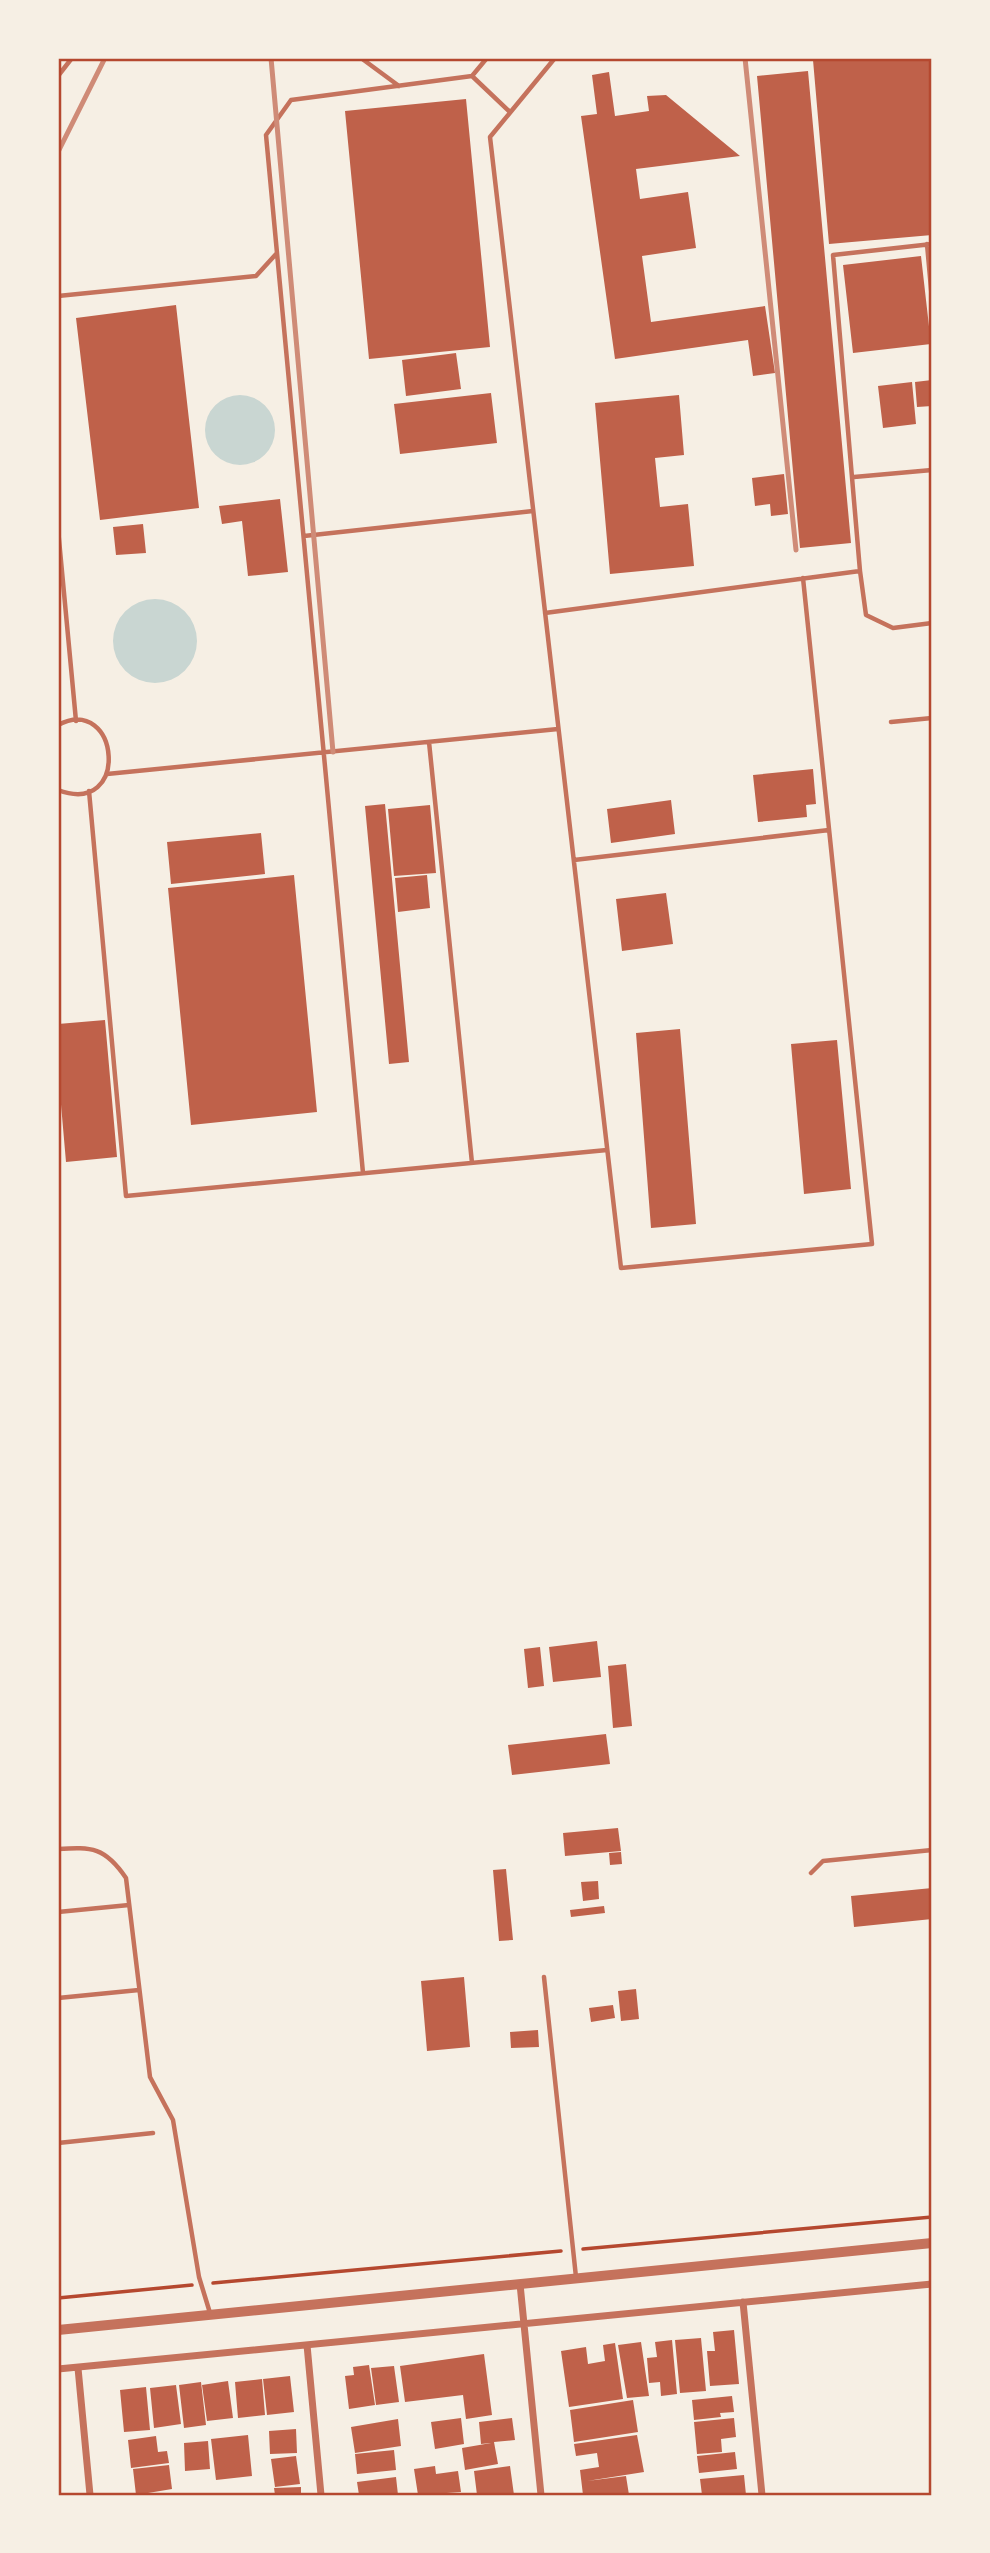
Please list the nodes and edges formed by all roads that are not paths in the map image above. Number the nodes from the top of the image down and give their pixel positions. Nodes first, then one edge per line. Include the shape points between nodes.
1 (72, 58) edge
2 (361, 58) edge
3 (487, 58) edge
4 (555, 58) edge
5 (58, 76) edge
6 (472, 76) junction
7 (399, 86) junction
8 (510, 112) junction
9 (929, 244) edge
10 (277, 253) junction
11 (58, 296) edge
12 (932, 300) edge
13 (932, 470) edge
14 (853, 477) junction
15 (533, 511) junction
16 (58, 528) edge
17 (304, 536) junction
18 (860, 571) junction
19 (803, 578) junction
20 (545, 613) junction
21 (932, 623) edge
22 (932, 718) edge
23 (76, 721) junction
24 (891, 722) dead end
25 (58, 725) edge
26 (559, 729) junction
27 (429, 742) junction
28 (324, 753) junction
29 (107, 774) junction
30 (58, 790) edge
31 (89, 791) junction
32 (829, 830) junction
33 (574, 860) junction
34 (607, 1150) junction
35 (472, 1163) junction
36 (363, 1173) junction
37 (58, 1849) edge
38 (932, 1850) edge
39 (811, 1873) dead end
40 (129, 1905) junction
41 (58, 1912) edge
42 (544, 1977) dead end
43 (139, 1990) junction
44 (58, 1998) edge
45 (153, 2133) dead end
46 (58, 2143) edge
47 (932, 2243) edge
48 (576, 2278) junction
49 (520, 2284) junction
50 (932, 2284) edge
51 (743, 2302) junction
52 (210, 2315) junction
53 (524, 2324) junction
54 (58, 2330) edge
55 (307, 2345) junction
56 (78, 2368) junction
57 (58, 2370) edge
58 (90, 2495) edge
59 (321, 2495) edge
60 (541, 2495) edge
61 (762, 2495) edge

1 - 5 lane
2 - 7 lane
3 - 6 lane
4 - 8 lane
6 - 7 lane
6 - 8 lane
7 - 10 lane via 290,100 266,135
8 - 15 lane via 490,136
9 - 12 lane
9 - 14 lane via 833,255
10 - 11 lane via 256,276
10 - 17 lane
13 - 14 lane
14 - 18 lane
15 - 17 lane
15 - 20 lane
16 - 23 lane
17 - 28 lane
18 - 19 lane
18 - 21 lane via 866,615 893,628
19 - 20 lane
19 - 32 lane
20 - 26 lane
22 - 24 lane
23 - 25 lane
23 - 29 lane via 88,723 106,739
26 - 27 lane
26 - 33 lane
27 - 28 lane
27 - 35 lane
28 - 29 lane
28 - 36 lane
29 - 31 lane
30 - 31 lane
31 - 36 lane via 126,1196
32 - 33 lane
32 - 34 lane via 872,1244 621,1268
33 - 34 lane
34 - 35 lane
35 - 36 lane
37 - 40 lane via 88,1847 106,1854 125,1878
38 - 39 lane via 823,1861
40 - 41 lane
40 - 43 lane
42 - 48 lane
43 - 44 lane
43 - 52 lane via 150,2077 173,2120
45 - 46 lane
47 - 48 street
48 - 49 street
49 - 52 street
49 - 53 street
50 - 51 street
51 - 53 street
51 - 61 street
52 - 54 street
53 - 55 street
53 - 60 street
55 - 56 street
55 - 59 street
56 - 57 street
56 - 58 street

